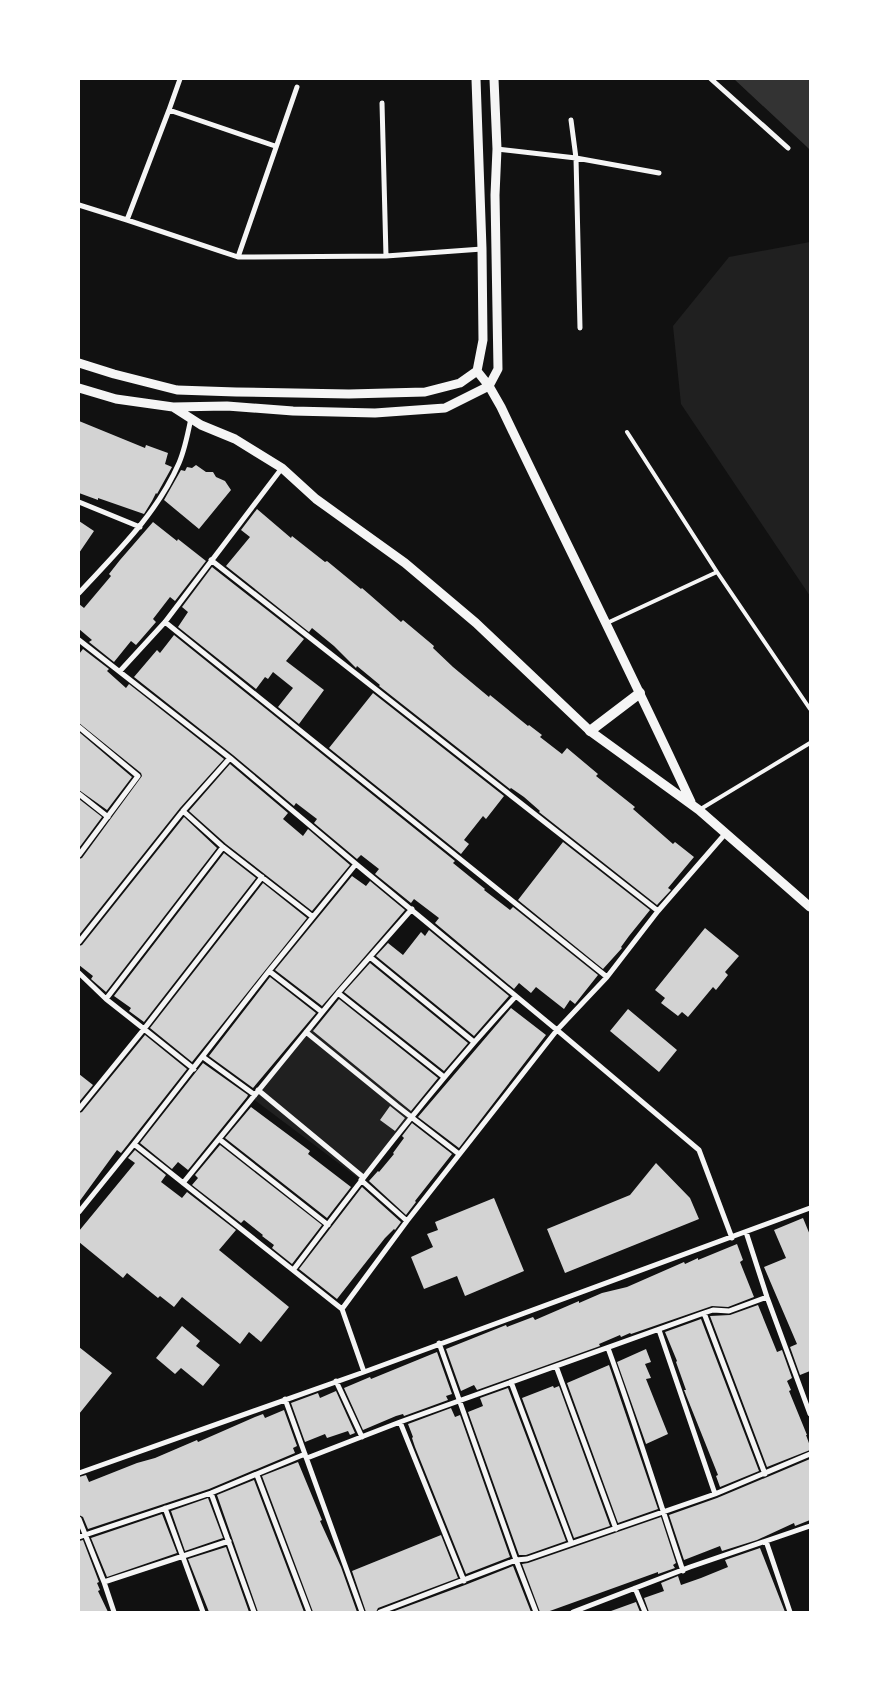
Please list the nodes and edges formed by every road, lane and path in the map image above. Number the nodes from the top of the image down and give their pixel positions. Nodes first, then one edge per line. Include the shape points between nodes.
1 (180, 79) edge
2 (476, 79) edge
3 (494, 79) edge
4 (711, 79) edge
5 (297, 87) dead end
6 (382, 104) dead end
7 (169, 110) junction
8 (571, 120) dead end
9 (275, 146) junction
10 (788, 148) dead end
11 (497, 149) junction
12 (576, 158) junction
13 (659, 173) dead end
14 (79, 205) edge
15 (128, 220) junction
16 (482, 249) junction
17 (386, 256) junction
18 (238, 257) junction
19 (580, 328) dead end
20 (79, 363) edge
21 (477, 371) junction
22 (489, 386) junction
23 (164, 387) junction
24 (79, 388) edge
25 (173, 406) junction
26 (191, 418) junction
27 (627, 432) dead end
28 (282, 468) junction
29 (79, 502) edge
30 (140, 526) junction
31 (211, 560) junction
32 (717, 572) junction
33 (79, 593) edge
34 (165, 622) junction
35 (605, 624) junction
36 (79, 640) edge
37 (120, 671) junction
38 (640, 692) junction
39 (810, 709) edge
40 (79, 727) edge
41 (590, 731) junction
42 (810, 742) edge
43 (230, 758) junction
44 (79, 794) edge
45 (691, 804) junction
46 (699, 810) junction
47 (183, 811) junction
48 (108, 817) junction
49 (725, 834) junction
50 (223, 847) junction
51 (79, 855) edge
52 (356, 864) junction
53 (262, 877) junction
54 (810, 907) edge
55 (412, 909) junction
56 (658, 911) junction
57 (313, 918) junction
58 (79, 942) edge
59 (370, 957) junction
60 (269, 971) junction
61 (79, 974) edge
62 (607, 977) junction
63 (338, 993) junction
64 (516, 996) junction
65 (106, 999) junction
66 (322, 1012) junction
67 (144, 1029) junction
68 (557, 1030) junction
69 (306, 1032) junction
70 (474, 1042) junction
71 (203, 1057) junction
72 (194, 1069) junction
73 (444, 1077) junction
74 (256, 1093) junction
75 (79, 1109) edge
76 (411, 1117) junction
77 (219, 1139) junction
78 (134, 1144) junction
79 (459, 1154) junction
80 (362, 1179) junction
81 (183, 1183) junction
82 (810, 1208) edge
83 (79, 1212) edge
84 (407, 1221) junction
85 (328, 1225) junction
86 (746, 1232) junction
87 (732, 1238) junction
88 (294, 1269) junction
89 (767, 1297) junction
90 (342, 1309) junction
91 (704, 1313) junction
92 (659, 1330) junction
93 (440, 1343) junction
94 (608, 1348) junction
95 (556, 1366) junction
96 (364, 1372) junction
97 (336, 1381) junction
98 (511, 1382) junction
99 (285, 1398) junction
100 (459, 1402) junction
101 (810, 1414) edge
102 (400, 1422) junction
103 (362, 1437) junction
104 (810, 1454) edge
105 (306, 1456) junction
106 (79, 1473) edge
107 (765, 1474) junction
108 (257, 1475) junction
109 (210, 1494) junction
110 (715, 1494) junction
111 (165, 1508) junction
112 (663, 1512) junction
113 (79, 1518) edge
114 (810, 1526) edge
115 (616, 1529) junction
116 (86, 1534) junction
117 (79, 1537) edge
118 (228, 1541) junction
119 (571, 1542) junction
120 (766, 1542) junction
121 (184, 1556) junction
122 (516, 1560) junction
123 (684, 1571) junction
124 (464, 1581) junction
125 (104, 1582) junction
126 (636, 1588) junction
127 (114, 1612) edge
128 (203, 1612) edge
129 (254, 1612) edge
130 (309, 1612) edge
131 (362, 1612) edge
132 (380, 1612) edge
133 (536, 1612) edge
134 (573, 1612) edge
135 (645, 1612) edge
136 (790, 1612) edge

1 - 7 street
2 - 16 street
3 - 11 street
4 - 10 street
5 - 9 street
6 - 17 street
7 - 9 street
7 - 15 street
8 - 12 street
9 - 18 street
11 - 12 street
11 - 22 street via 498,369
12 - 13 street
12 - 19 street
14 - 15 street
15 - 18 street
16 - 17 street
16 - 21 street via 483,340
17 - 18 street
20 - 23 street
21 - 22 street
21 - 23 street via 460,383 425,392 236,392
22 - 25 street via 445,408 376,413
22 - 35 street
23 - 25 street
24 - 25 street via 116,399
25 - 26 street
26 - 28 street via 235,439
26 - 30 street via 180,461 164,494
27 - 32 lane
28 - 31 street
28 - 41 street via 316,499 405,563 476,623
29 - 30 street
30 - 33 street
31 - 34 street
31 - 56 street
32 - 35 lane
32 - 39 lane
34 - 37 street
34 - 62 street
35 - 38 street
36 - 37 street
37 - 43 street
38 - 41 main road
38 - 45 street
40 - 48 street via 138,776
41 - 45 street
42 - 46 lane
43 - 47 street
43 - 52 street
44 - 48 street
45 - 46 street
46 - 49 street
47 - 50 street
47 - 58 street
48 - 51 street
49 - 54 street
49 - 56 street
50 - 53 street
50 - 65 street
52 - 55 street
52 - 57 street
53 - 57 street
53 - 67 street
55 - 59 street
55 - 64 street
56 - 62 street
57 - 60 street
59 - 63 street
59 - 70 street
60 - 66 street
60 - 71 street
61 - 65 street
62 - 68 street
63 - 66 street
63 - 73 street
64 - 68 street
64 - 70 street
65 - 67 street
66 - 69 street
67 - 72 street
67 - 75 street
68 - 79 street
68 - 87 street via 699,1150
69 - 74 street
69 - 76 street
70 - 73 street
71 - 72 street
71 - 74 street
72 - 78 street
73 - 76 street
74 - 77 street
74 - 80 street
76 - 79 street
76 - 80 street
77 - 81 street
77 - 85 street
78 - 81 street
78 - 83 street
79 - 84 street
80 - 84 street
80 - 85 street
81 - 88 street
82 - 86 street
84 - 90 street
85 - 88 street
86 - 87 street
86 - 89 street
87 - 93 street
88 - 90 street
89 - 91 street via 729,1311
89 - 101 street
90 - 96 street
91 - 92 street
91 - 107 street
92 - 94 street
92 - 110 street
93 - 96 street
93 - 100 street
94 - 95 street
94 - 112 street via 635,1420
95 - 98 street
95 - 115 street
96 - 97 street
97 - 99 street
97 - 103 street
98 - 100 street
98 - 119 street
99 - 105 street
99 - 106 street
100 - 102 street
100 - 122 street
102 - 103 street
102 - 124 street
103 - 105 street
104 - 107 street
105 - 108 street
105 - 131 street
107 - 110 street
108 - 109 street
108 - 130 street
109 - 111 street
109 - 118 street
110 - 112 street
111 - 116 street
111 - 121 street
112 - 115 street
112 - 123 street
113 - 116 street
114 - 120 street
115 - 119 street
116 - 117 street
116 - 125 street
118 - 121 street
118 - 129 street
119 - 122 street
120 - 123 street
120 - 136 street
121 - 125 street
121 - 128 street
122 - 124 street
122 - 133 street
123 - 126 street
124 - 132 street
125 - 127 street
126 - 134 street
126 - 135 street

